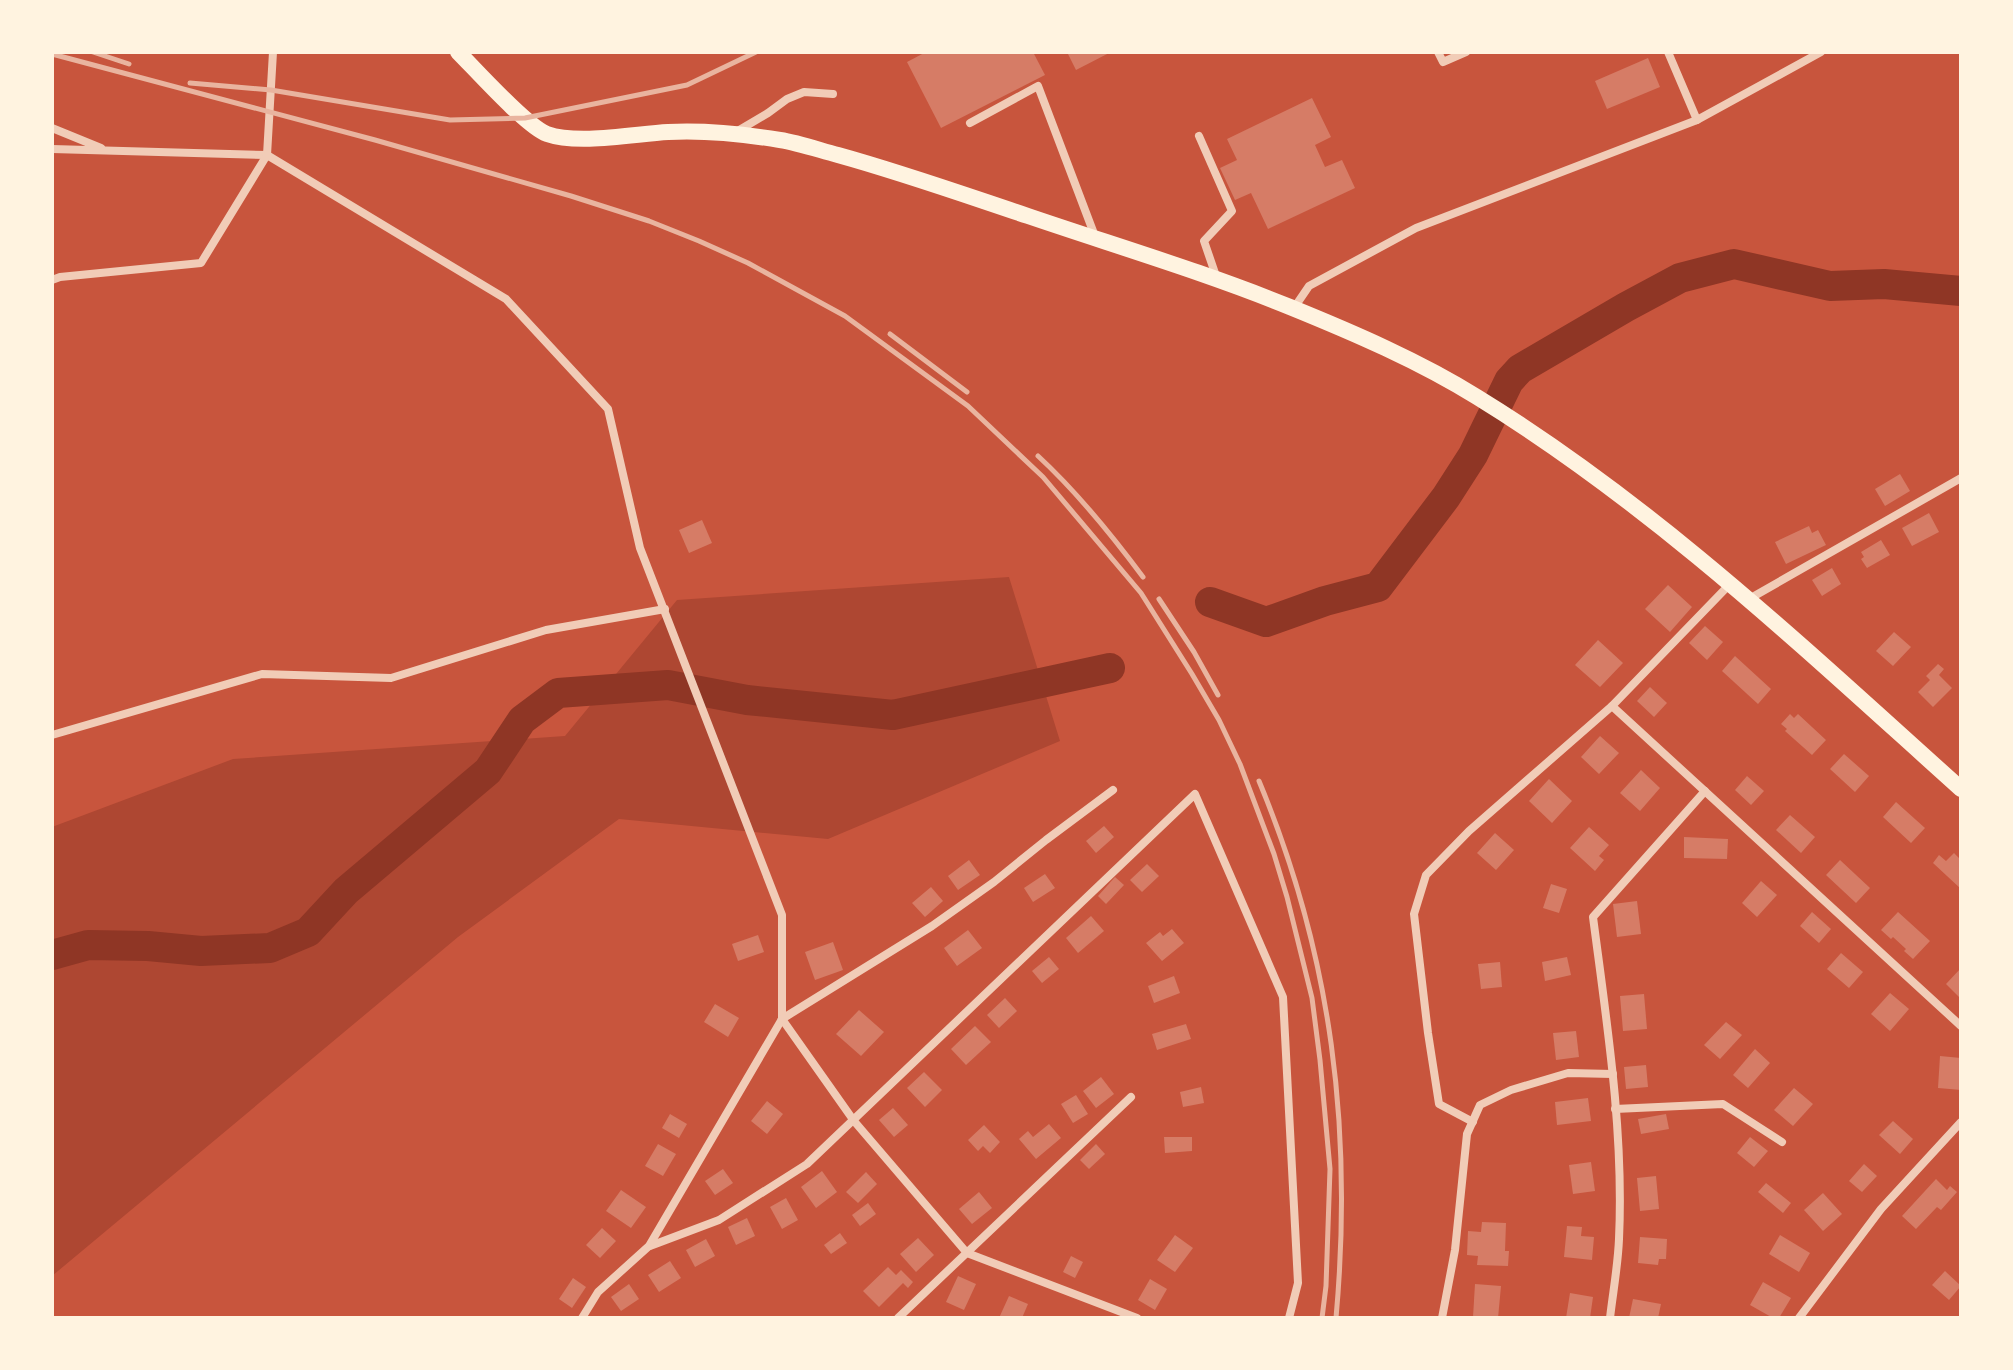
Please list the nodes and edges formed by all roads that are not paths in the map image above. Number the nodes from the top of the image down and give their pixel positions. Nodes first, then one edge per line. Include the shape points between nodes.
1 (273, 52) edge
2 (458, 52) edge
3 (1438, 52) edge
4 (1466, 52) edge
5 (1668, 52) edge
6 (1821, 52) edge
7 (833, 94) dead end
8 (1697, 120) junction
9 (970, 123) dead end
10 (52, 128) edge
11 (732, 134) junction
12 (1199, 136) dead end
13 (52, 149) edge
14 (110, 151) junction
15 (267, 155) junction
16 (1096, 239) junction
17 (1216, 277) junction
18 (52, 280) edge
19 (1294, 308) junction
20 (1961, 478) edge
21 (1731, 583) junction
22 (1749, 599) junction
23 (665, 609) junction
24 (1612, 706) junction
25 (52, 735) edge
26 (1961, 789) edge
27 (1113, 790) dead end
28 (1705, 791) junction
29 (782, 1019) junction
30 (1961, 1026) edge
31 (1613, 1074) junction
32 (1131, 1097) dead end
33 (1615, 1109) junction
34 (854, 1121) junction
35 (1473, 1122) junction
36 (1961, 1122) edge
37 (1782, 1142) dead end
38 (649, 1246) junction
39 (967, 1253) junction
40 (582, 1318) edge
41 (898, 1318) edge
42 (1137, 1318) edge
43 (1289, 1318) edge
44 (1442, 1318) edge
45 (1610, 1318) edge
46 (1799, 1318) edge

1 - 15 street
2 - 11 main road via 544,134
3 - 4 street via 1443,62
5 - 8 street
6 - 8 street
7 - 11 street via 804,92
8 - 19 street via 1416,228 1309,286
9 - 16 street via 1038,86
10 - 14 street
11 - 16 main road via 787,141 893,170
12 - 17 street via 1232,211 1204,241
13 - 14 street
14 - 15 street
15 - 18 street via 201,263
15 - 23 street via 506,299 608,409 640,548
16 - 17 main road
17 - 19 main road
19 - 21 main road via 1473,395 1649,516
20 - 22 street
21 - 22 main road
21 - 24 street
22 - 26 main road
23 - 25 street via 546,630 391,678 262,674
23 - 29 street via 782,915
24 - 28 street
24 - 35 street via 1426,875 1414,914 1439,1104
27 - 29 street via 932,926
28 - 30 street
28 - 31 street via 1593,917
29 - 34 street
29 - 38 street
31 - 33 street
31 - 35 street via 1568,1073 1511,1090 1480,1105
32 - 39 street
33 - 37 street via 1723,1104
33 - 45 street via 1619,1241
34 - 38 street via 807,1164 719,1220
34 - 39 street
34 - 43 street via 1195,794 1283,997 1298,1283
35 - 44 street via 1467,1134
36 - 46 street via 1881,1209
38 - 40 street via 598,1292
39 - 41 street
39 - 42 street

